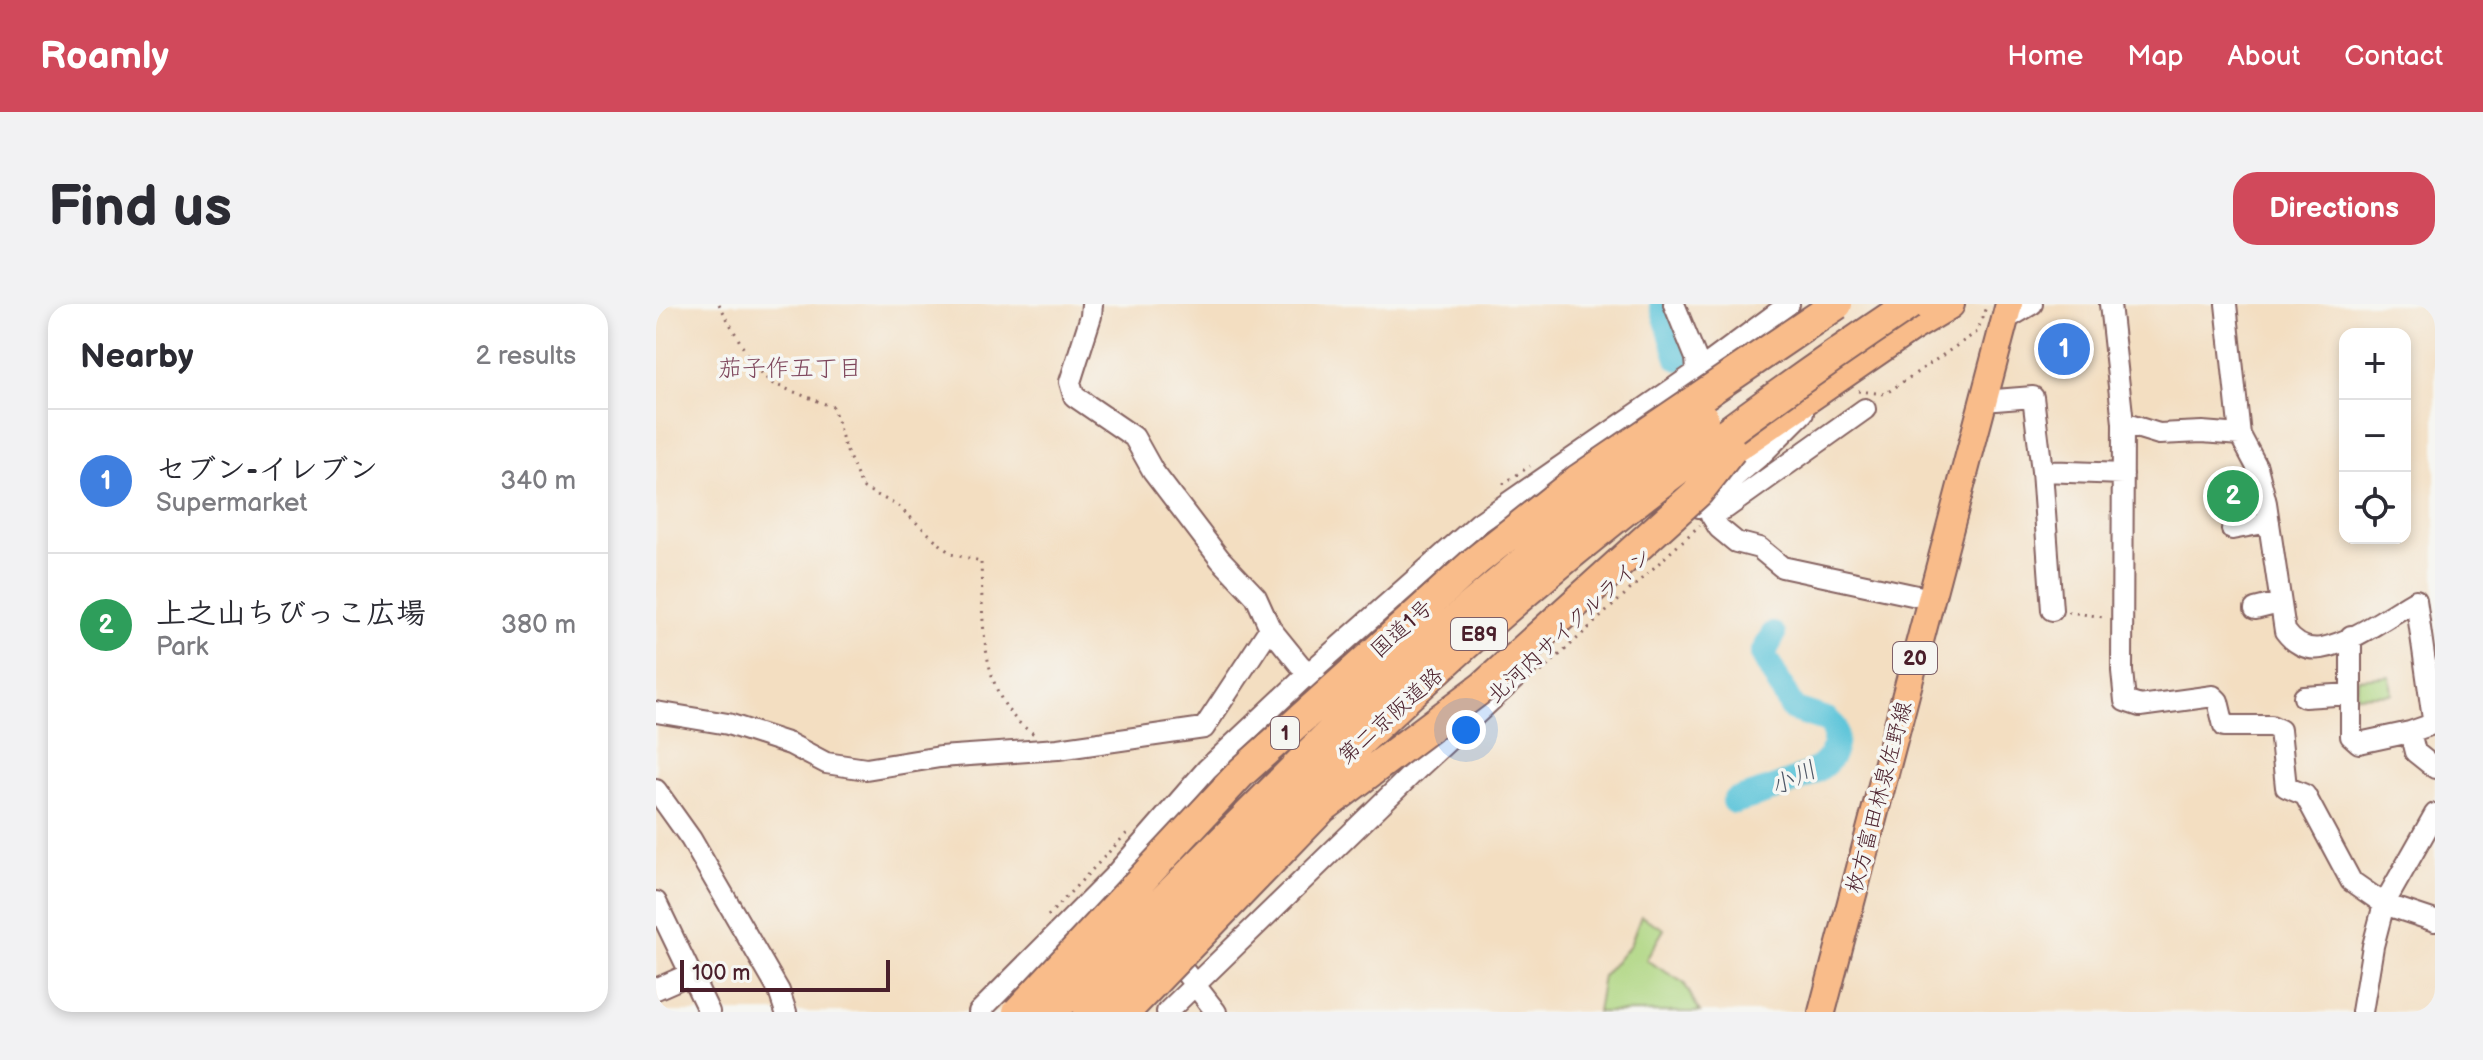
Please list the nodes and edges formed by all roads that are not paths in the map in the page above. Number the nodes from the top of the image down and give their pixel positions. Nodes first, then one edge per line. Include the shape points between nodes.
1 (1092, 304) edge
2 (1674, 304) edge
3 (1789, 304) edge
4 (1837, 304) edge
5 (1861, 304) edge
6 (1910, 304) edge
7 (1949, 304) edge
8 (2032, 304) edge
9 (2110, 304) edge
10 (2226, 304) edge
11 (2000, 309) edge
12 (1697, 372) junction
13 (1854, 392) junction
14 (1983, 401) junction
15 (2123, 423) junction
16 (2240, 435) junction
17 (1731, 450) junction
18 (2042, 471) junction
19 (2123, 474) junction
20 (1578, 480) junction
21 (2287, 499) dead end
22 (1710, 507) junction
23 (2267, 512) junction
24 (2232, 529) dead end
25 (1931, 599) junction
26 (2279, 603) junction
27 (2255, 609) dead end
28 (2052, 610) road end
29 (1270, 628) junction
30 (2351, 636) junction
31 (1309, 673) junction
32 (2351, 694) junction
33 (2304, 697) dead end
34 (656, 712) edge
35 (2410, 732) junction
36 (2435, 768) edge
37 (1411, 775) junction
38 (656, 790) edge
39 (2435, 814) edge
40 (1113, 877) junction
41 (656, 902) edge
42 (2384, 904) junction
43 (2435, 921) edge
44 (690, 974) junction
45 (1194, 984) junction
46 (656, 989) edge
47 (709, 1012) edge
48 (786, 1012) edge
49 (979, 1012) edge
50 (997, 1012) edge
51 (1018, 1012) edge
52 (1052, 1012) edge
53 (1089, 1012) edge
54 (1125, 1012) edge
55 (1141, 1012) edge
56 (1167, 1012) edge
57 (1216, 1012) edge
58 (1822, 1012) edge
59 (2362, 1012) edge

1 - 29 street via 1070,382 1074,396 1134,437 1153,471 1220,559 1256,597
2 - 12 street
3 - 12 street
4 - 20 highway, 国道1号 / 1, bridge
5 - 52 highway, 第二京阪道路 / E89, bridge via 1683,433 1469,608 1335,728
6 - 53 highway, 第二京阪道路 / E89, bridge via 1833,355 1593,535 1340,760
7 - 13 highway
8 - 11 street
9 - 15 street
10 - 16 street
11 - 14 main road, 枚方富田林泉佐野線 / 20
12 - 22 street
12 - 31 street via 1479,523
13 - 17 highway
13 - 22 street via 1762,454
13 - 22 street via 1726,508
14 - 18 street via 2044,397
14 - 25 main road, 枚方富田林泉佐野線 / 20
15 - 16 street via 2159,434
15 - 19 street
16 - 23 street via 2257,467
17 - 54 highway, bridge via 1698,492 1483,687 1322,808
17 - 55 highway, bridge via 1544,604
18 - 19 street
18 - 28 street
19 - 42 street via 2125,701 2140,706 2213,696 2224,726 2280,730 2286,787 2305,795 2351,881
20 - 50 highway, bridge via 1526,507 1372,631 1203,792
20 - 51 highway, 国道1号 / 1, bridge via 1476,561 1242,772
21 - 23 street
22 - 25 street via 1719,528 1736,542 1759,548 1782,567
22 - 37 street
23 - 24 street
23 - 26 street
25 - 58 main road, 枚方富田林泉佐野線 / 20
26 - 27 street
26 - 30 street via 2292,641 2321,649
29 - 31 street
29 - 34 street via 1204,728 1058,749 940,757 866,769 826,763 790,744 728,724
30 - 32 street
30 - 35 street via 2416,600 2433,719
31 - 37 street
31 - 40 street via 1207,769
32 - 33 street
32 - 35 street via 2351,736 2359,743
35 - 36 street via 2415,752
37 - 45 street
38 - 48 street via 691,839
39 - 42 street
40 - 45 street
40 - 49 street
41 - 44 street
42 - 43 street
42 - 59 street
44 - 46 street
44 - 47 street
45 - 56 street
45 - 57 street

